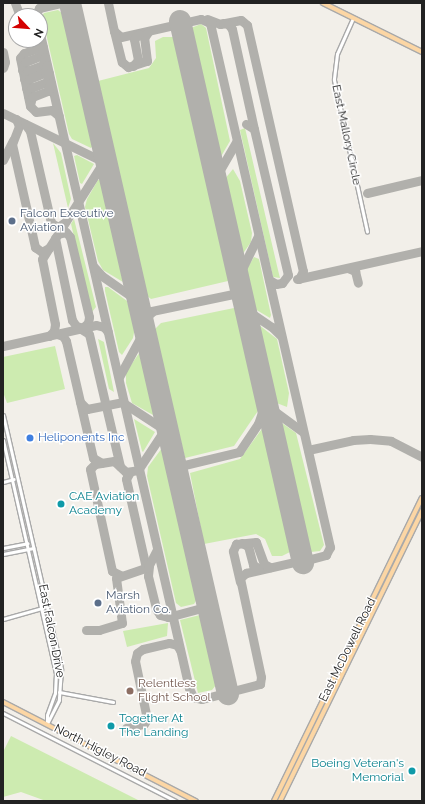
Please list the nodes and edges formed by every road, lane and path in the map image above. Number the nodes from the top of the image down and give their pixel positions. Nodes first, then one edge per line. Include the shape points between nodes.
1 (322, 3) edge
2 (353, 18) junction
3 (422, 52) edge
4 (368, 231) dead end
5 (3, 415) edge
6 (3, 440) edge
7 (18, 478) junction
8 (12, 480) junction
9 (3, 482) edge
10 (422, 498) edge
11 (422, 511) edge
12 (32, 542) junction
13 (26, 543) junction
14 (3, 548) edge
15 (33, 548) junction
16 (28, 549) junction
17 (3, 554) edge
18 (42, 608) junction
19 (47, 608) junction
20 (3, 619) edge
21 (55, 691) junction
22 (61, 692) junction
23 (3, 702) edge
24 (113, 702) dead end
25 (3, 713) edge
26 (47, 724) junction
27 (176, 801) edge
28 (196, 801) edge
29 (274, 801) edge
30 (280, 801) edge

1 - 2 main road
2 - 3 main road
2 - 4 street, East Mallory Circle via 337,54 334,80
5 - 7 street, East Falcon Drive
6 - 8 street, East Falcon Drive
7 - 8 street
7 - 12 street, East Falcon Drive
8 - 9 street
8 - 13 street, East Falcon Drive
10 - 29 main road, East McDowell Road
11 - 30 main road, East McDowell Road
12 - 13 street
12 - 15 street, East Falcon Drive
13 - 14 street
13 - 16 street, East Falcon Drive
15 - 16 street
15 - 19 street, East Falcon Drive
16 - 17 street
16 - 18 street, East Falcon Drive
18 - 19 street
18 - 20 street
18 - 21 street, East Falcon Drive via 56,673
19 - 22 street, East Falcon Drive via 61,669
21 - 22 street
21 - 26 street, East Falcon Drive via 47,715
22 - 24 street
22 - 26 street, East Falcon Drive
23 - 26 main road, North Higley Road
25 - 27 street, North Higley Road
26 - 28 main road, North Higley Road

